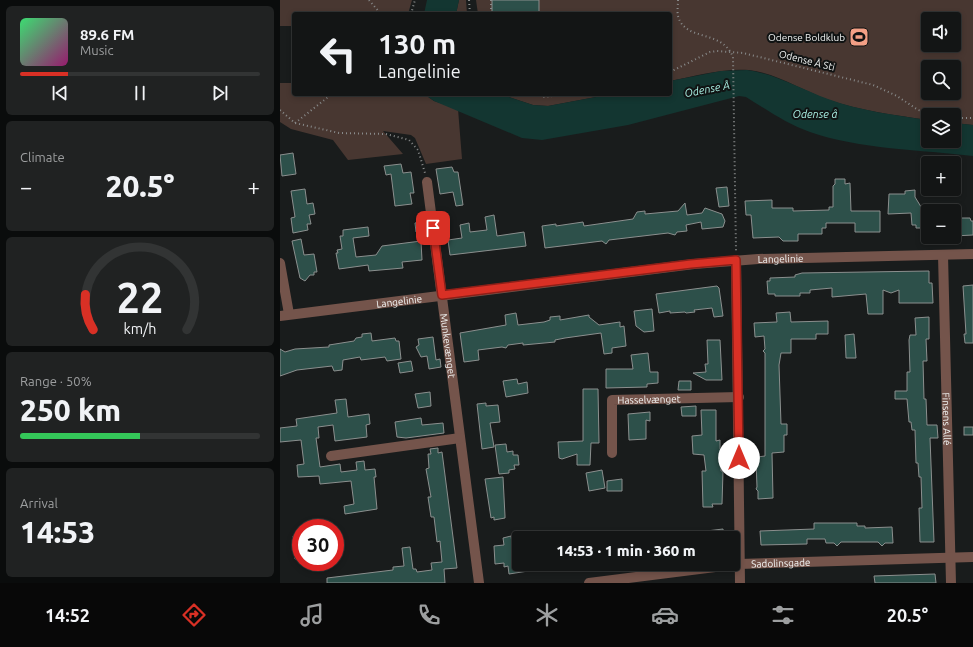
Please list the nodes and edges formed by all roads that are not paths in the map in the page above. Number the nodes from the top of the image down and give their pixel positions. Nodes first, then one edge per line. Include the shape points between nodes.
1 (427, 182) road end
2 (973, 254) edge
3 (943, 255) junction
4 (736, 260) junction
5 (280, 263) edge
6 (442, 295) junction
7 (284, 315) edge
8 (739, 397) junction
9 (460, 438) junction
10 (612, 453) dead end
11 (331, 456) dead end
12 (739, 531) edge
13 (973, 557) edge
14 (950, 558) junction
15 (740, 564) edge
16 (684, 571) edge
17 (739, 571) edge
18 (479, 583) edge
19 (589, 583) edge
20 (740, 583) edge
21 (951, 583) edge

1 - 6 street, Munkevænget
2 - 3 street, Langelinie
3 - 4 street, Langelinie
3 - 14 street, Finsens Allé
4 - 6 street, Langelinie
4 - 8 street
5 - 7 street
6 - 7 street, Langelinie
6 - 9 street, Munkevænget
8 - 10 street, Hasselvænget via 612,400
8 - 12 street
9 - 11 street
9 - 18 street, Munkevænget
13 - 14 street, Sadolinsgade
14 - 15 street, Sadolinsgade
14 - 21 street, Finsens Allé
16 - 19 street, Sadolinsgade
17 - 20 street

